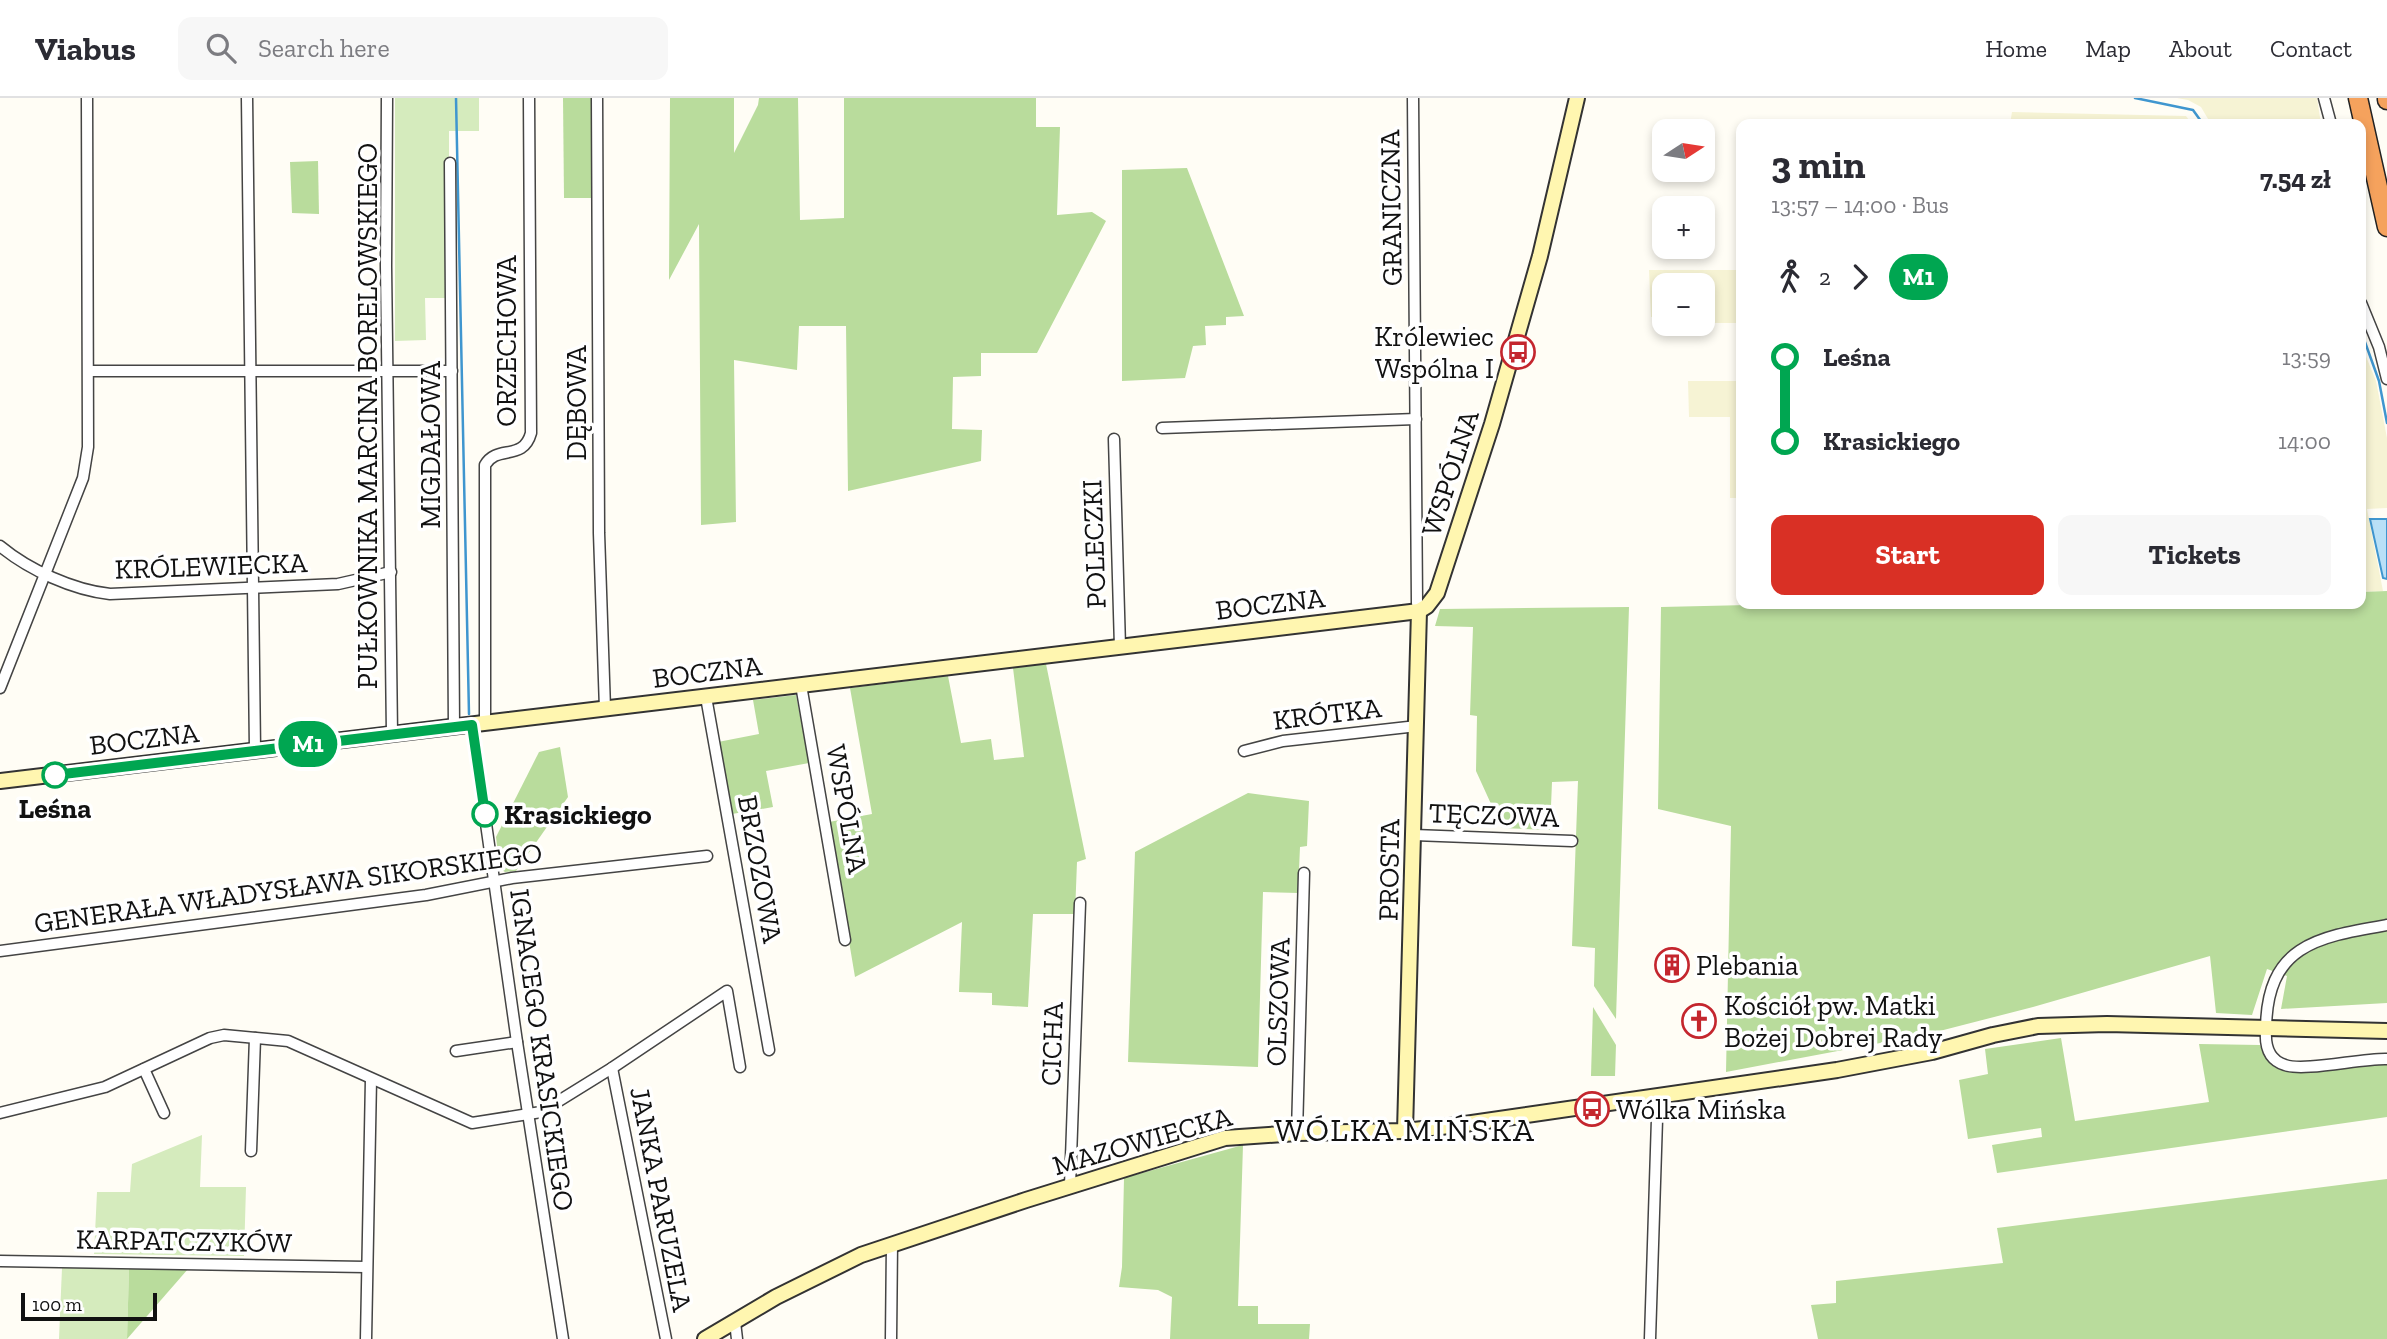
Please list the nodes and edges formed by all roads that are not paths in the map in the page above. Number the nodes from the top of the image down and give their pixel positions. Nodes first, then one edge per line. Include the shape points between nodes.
1 (87, 98) edge
2 (247, 98) edge
3 (387, 98) edge
4 (529, 98) edge
5 (597, 98) edge
6 (1413, 98) edge
7 (1577, 98) edge
8 (2324, 98) edge
9 (2358, 98) edge
10 (2330, 119) edge
11 (2363, 119) edge
12 (2366, 133) edge
13 (450, 163) dead end
14 (2387, 226) edge
15 (2366, 315) edge
16 (389, 370) junction
17 (89, 371) junction
18 (453, 371) junction
19 (249, 372) junction
20 (2387, 379) edge
21 (1416, 419) junction
22 (1162, 428) dead end
23 (1114, 439) dead end
24 (0, 546) edge
25 (391, 572) junction
26 (46, 573) junction
27 (252, 587) junction
28 (1419, 611) junction
29 (1120, 647) junction
30 (801, 685) junction
31 (0, 688) edge
32 (705, 696) junction
33 (605, 709) junction
34 (479, 724) junction
35 (1416, 726) junction
36 (454, 727) junction
37 (392, 734) junction
38 (255, 750) junction
39 (1244, 751) dead end
40 (0, 781) edge
41 (1414, 835) junction
42 (1572, 841) dead end
43 (706, 856) dead end
44 (1304, 873) dead end
45 (495, 881) junction
46 (1080, 903) dead end
47 (2387, 925) edge
48 (845, 940) dead end
49 (0, 951) edge
50 (2266, 1028) junction
51 (2387, 1031) edge
52 (255, 1038) junction
53 (517, 1042) junction
54 (769, 1050) dead end
55 (456, 1051) dead end
56 (2387, 1059) edge
57 (740, 1067) dead end
58 (612, 1068) junction
59 (144, 1069) junction
60 (371, 1079) junction
61 (1654, 1097) junction
62 (0, 1113) edge
63 (164, 1113) dead end
64 (528, 1113) junction
65 (1405, 1130) junction
66 (1297, 1133) junction
67 (251, 1152) dead end
68 (1070, 1186) junction
69 (892, 1244) junction
70 (0, 1261) edge
71 (366, 1267) junction
72 (735, 1322) junction
73 (366, 1339) edge
74 (564, 1339) edge
75 (666, 1339) edge
76 (705, 1339) edge
77 (737, 1339) edge
78 (891, 1339) edge
79 (1650, 1339) edge

1 - 17 street
2 - 19 street
3 - 16 street, PUŁKOWNIKA MARCINA BORELOWSKIEGO
4 - 34 street, ORZECHOWA via 531,433 525,446 494,455 485,465
5 - 33 street, DĘBOWA via 599,533
6 - 21 street, GRANICZNA
7 - 28 street, WSPÓLNA via 1540,256 1492,424 1437,593
8 - 10 street
9 - 11 highway
12 - 14 highway
13 - 18 street, MIGDAŁOWA
15 - 20 street
16 - 18 street
16 - 19 street
16 - 25 street, PUŁKOWNIKA MARCINA BORELOWSKIEGO
17 - 19 street
17 - 26 street via 89,437 83,478
18 - 36 street, MIGDAŁOWA
19 - 27 street
21 - 22 street
21 - 28 street, GRANICZNA
23 - 29 street, POLECZKI
24 - 26 street, KRÓLEWIECKA via 15,559
25 - 27 street, KRÓLEWIECKA via 338,583
25 - 37 street, PUŁKOWNIKA MARCINA BORELOWSKIEGO
26 - 27 street, KRÓLEWIECKA via 89,591 110,594
26 - 31 street
27 - 38 street
28 - 29 street, BOCZNA
28 - 35 street, PROSTA
29 - 30 street, BOCZNA
30 - 32 street, BOCZNA
30 - 48 street, WSPÓLNA
32 - 33 street, BOCZNA
32 - 54 street, BRZOZOWA
33 - 34 street, BOCZNA
34 - 36 street, BOCZNA
34 - 45 street, IGNACEGO KRASICKIEGO
35 - 39 street, KRÓTKA via 1283,740
35 - 41 street, PROSTA
36 - 37 street, BOCZNA
37 - 38 street, BOCZNA
38 - 40 street, BOCZNA
41 - 42 street, TĘCZOWA
41 - 65 street, PROSTA
43 - 45 street, GENERAŁA WŁADYSŁAWA SIKORSKIEGO
44 - 66 street, OLSZOWA
45 - 49 street, GENERAŁA WŁADYSŁAWA SIKORSKIEGO via 426,895
45 - 53 street, IGNACEGO KRASICKIEGO
46 - 68 street, CICHA
47 - 50 street via 2318,940 2293,956 2270,993
50 - 51 street, MAZOWIECKA
50 - 56 street via 2271,1055 2286,1066
50 - 61 street, MAZOWIECKA via 2038,1026 1886,1062
52 - 59 street via 210,1038
52 - 60 street via 288,1041
52 - 67 street
53 - 55 street
53 - 64 street, IGNACEGO KRASICKIEGO
57 - 58 street via 727,991
58 - 64 street via 541,1112
58 - 75 street, JANKA PARUZELA
59 - 62 street via 90,1091
59 - 63 street
60 - 64 street via 472,1123
60 - 71 street
61 - 65 street, MAZOWIECKA
61 - 79 street
64 - 74 street, IGNACEGO KRASICKIEGO
65 - 66 street, MAZOWIECKA
66 - 68 street, MAZOWIECKA via 1225,1138
68 - 69 street, MAZOWIECKA
69 - 72 street, MAZOWIECKA via 776,1297
69 - 78 street
70 - 71 street, KARPATCZYKÓW
71 - 73 street
72 - 76 street, MAZOWIECKA
72 - 77 street

